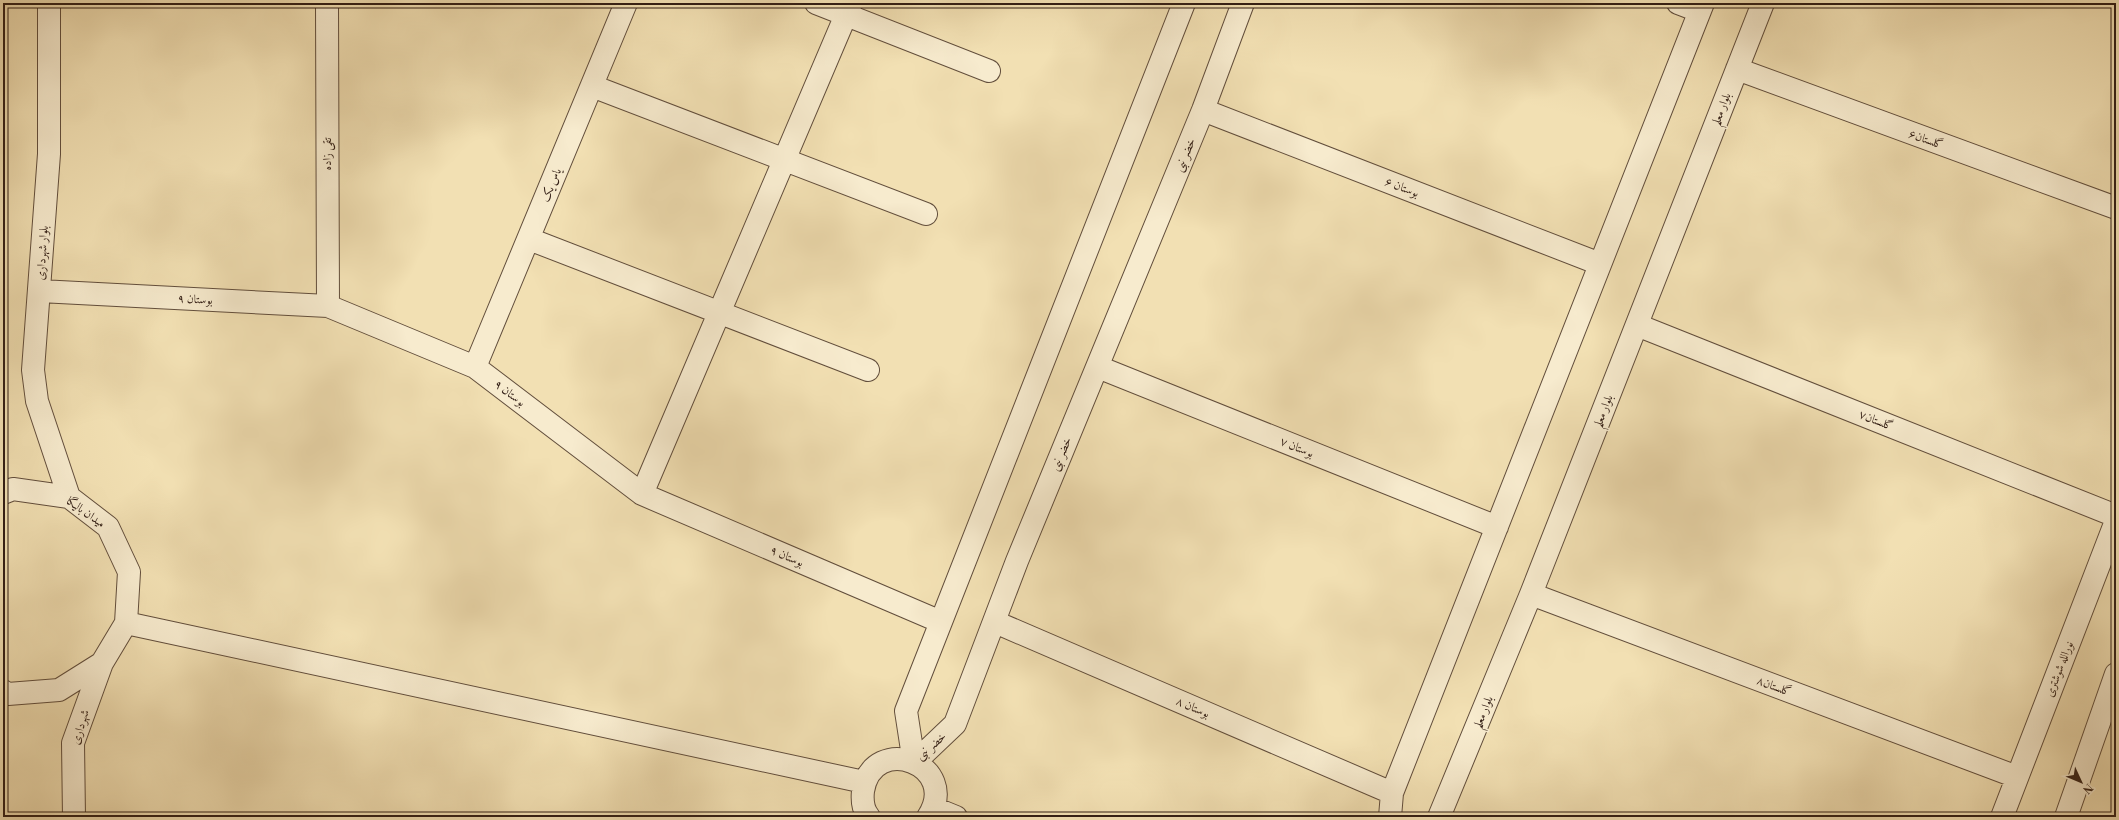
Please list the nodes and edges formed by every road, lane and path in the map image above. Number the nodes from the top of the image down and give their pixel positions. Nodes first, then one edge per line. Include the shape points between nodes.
1 (49, 3) edge
2 (327, 3) edge
3 (626, 3) edge
4 (816, 3) edge
5 (1184, 3) edge
6 (1243, 3) edge
7 (1678, 3) edge
8 (1763, 3) edge
9 (1701, 7) edge
10 (849, 9) edge
11 (1737, 69) junction
12 (989, 71) dead end
13 (592, 86) junction
14 (1203, 110) junction
15 (784, 160) junction
16 (2116, 208) edge
17 (926, 214) dead end
18 (528, 240) junction
19 (1600, 264) junction
20 (40, 291) junction
21 (328, 306) junction
22 (719, 313) junction
23 (1637, 325) junction
24 (476, 367) junction
25 (1098, 367) junction
26 (868, 370) dead end
27 (3, 493) edge
28 (642, 494) junction
29 (69, 497) junction
30 (2116, 516) edge
31 (2116, 521) edge
32 (1497, 526) junction
33 (1532, 594) junction
34 (126, 622) junction
35 (941, 622) junction
36 (995, 622) junction
37 (102, 663) junction
38 (2116, 674) edge
39 (3, 691) edge
40 (914, 763) junction
41 (2017, 777) junction
42 (864, 782) junction
43 (1392, 793) junction
44 (931, 812) edge
45 (74, 817) edge
46 (869, 817) edge
47 (956, 817) edge
48 (1390, 817) edge
49 (1440, 817) edge
50 (2002, 817) edge
51 (2066, 817) edge

1 - 20 street, بلوار شهرداری via 49,154
2 - 21 street, تقی زاده
3 - 13 street, یاس یک
4 - 10 street
5 - 35 street, خضر نبی
6 - 14 street, خضر نبی
7 - 9 street
8 - 11 street, بلوار معلم
9 - 19 street
10 - 12 street
10 - 15 street
11 - 16 street, گلستان۶
11 - 23 street, بلوار معلم
13 - 15 street
13 - 18 street, یاس یک
14 - 19 street, بوستان ۶
14 - 25 street, خضر نبی
15 - 17 street
15 - 22 street
18 - 22 street
18 - 24 street, یاس یک
19 - 32 street
20 - 21 street, بوستان ۹
20 - 29 street, بلوار شهرداری via 33,370 37,401
21 - 24 street, بوستان ۹
22 - 26 street
22 - 28 street
23 - 30 street, گلستان۷
23 - 33 street, بلوار معلم
24 - 28 street, بوستان ۹
25 - 32 street, بوستان ۷
25 - 36 street, خضر نبی via 1016,561
27 - 29 street, میدان بالیگا via 12,489
28 - 35 street, بوستان ۹
29 - 34 street, میدان بالیگا via 108,527 129,572
31 - 41 street, نورالله شوشتری
32 - 43 street
33 - 41 street, گلستان۸
33 - 49 street, بلوار معلم
34 - 37 street, میدان بالیگا
34 - 42 street
35 - 40 street, خضر نبی via 906,711
36 - 40 street, خضر نبی via 955,724
36 - 43 street, بوستان ۸
37 - 39 street, میدان بالیگا via 59,690 8,694
37 - 45 street, شهرداری via 73,743
38 - 51 street
40 - 42 street via 904,758 888,760 874,769
40 - 44 street via 920,764 931,776 936,792
41 - 50 street, نورالله شوشتری
42 - 46 street via 862,799
43 - 48 street
44 - 47 street

